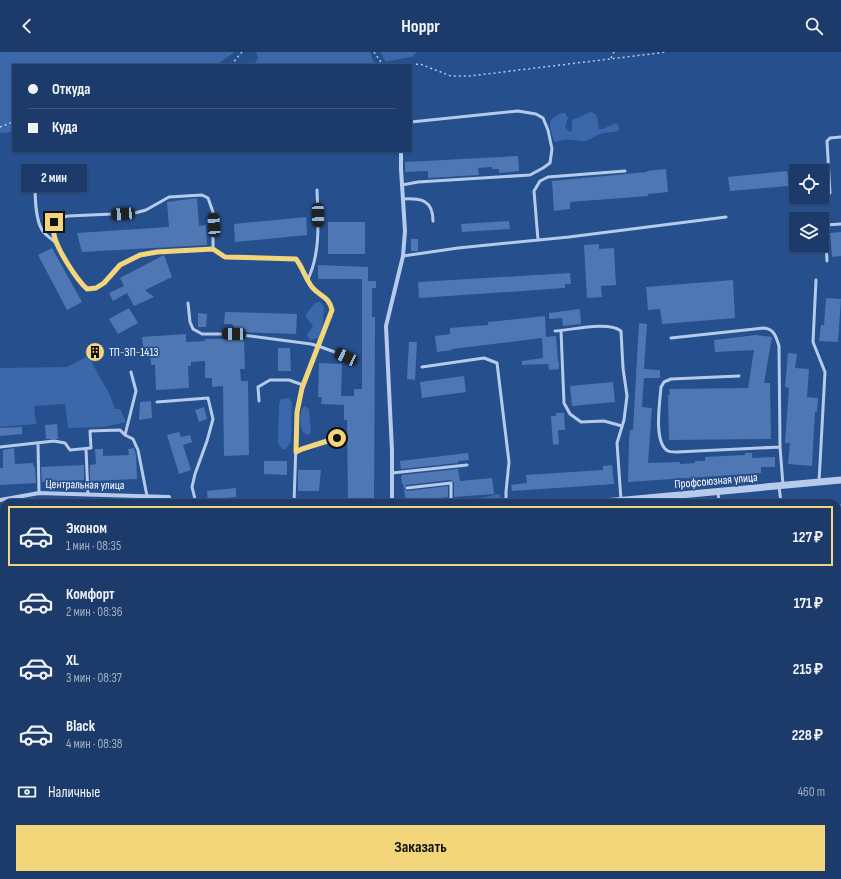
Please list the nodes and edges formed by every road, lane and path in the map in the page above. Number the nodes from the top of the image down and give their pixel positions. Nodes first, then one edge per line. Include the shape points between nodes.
1 (242, 52) edge
2 (374, 52) edge
3 (614, 52) edge
4 (667, 52) edge
5 (611, 58) junction
6 (232, 64) edge
7 (382, 64) edge
8 (412, 65) edge
9 (12, 122) edge
10 (412, 122) edge
11 (0, 127) edge
12 (841, 137) edge
13 (401, 152) edge
14 (625, 171) dead end
15 (35, 183) dead end
16 (402, 185) junction
17 (317, 190) dead end
18 (830, 193) dead end
19 (403, 199) junction
20 (726, 217) dead end
21 (433, 221) dead end
22 (841, 224) edge
23 (538, 240) junction
24 (58, 244) junction
25 (213, 249) junction
26 (403, 256) junction
27 (827, 261) dead end
28 (308, 279) junction
29 (816, 280) dead end
30 (188, 303) dead end
31 (561, 331) junction
32 (556, 332) dead end
33 (671, 338) dead end
34 (318, 346) junction
35 (346, 357) dead end
36 (422, 367) dead end
37 (132, 372) dead end
38 (739, 376) dead end
39 (303, 385) junction
40 (259, 401) dead end
41 (157, 402) dead end
42 (622, 426) junction
43 (126, 434) junction
44 (337, 438) dead end
45 (38, 443) junction
46 (0, 447) edge
47 (780, 447) junction
48 (86, 448) junction
49 (296, 452) junction
50 (467, 465) dead end
51 (392, 473) junction
52 (841, 480) edge
53 (819, 482) junction
54 (781, 486) junction
55 (407, 488) dead end
56 (718, 491) junction
57 (39, 493) junction
58 (88, 495) junction
59 (147, 496) junction
60 (169, 497) joint
61 (6, 499) edge
62 (173, 499) edge
63 (195, 499) edge
64 (294, 499) edge
65 (392, 499) edge
66 (452, 499) edge
67 (506, 499) edge
68 (621, 499) edge
69 (671, 499) edge
70 (719, 499) edge
71 (781, 499) edge

1 - 6 path
2 - 7 path
3 - 5 path
4 - 5 path
5 - 8 path via 470,76 451,76 420,64
9 - 11 path
10 - 16 lane via 518,111 536,114 543,118 548,130 552,153 550,163 530,175
12 - 18 lane via 830,138 827,141
13 - 16 street
14 - 23 lane via 548,177 540,181 534,191
15 - 24 lane via 36,204 42,231
16 - 19 street
17 - 28 lane via 318,228 314,264
19 - 21 lane via 429,204 433,211
19 - 26 street
20 - 23 lane
22 - 27 lane via 824,225
23 - 26 lane
24 - 25 lane via 80,283 87,289 96,288 104,283 120,265 140,255
24 - 25 lane via 54,235 54,222 59,218 135,213 169,197 202,195 208,198 213,212
25 - 28 lane via 225,257 296,259
26 - 51 street via 386,326
28 - 34 lane via 314,290 330,303 332,310
29 - 53 lane via 813,342 825,372
30 - 34 lane via 193,329 202,334 234,334
31 - 32 lane
31 - 42 lane via 564,403 570,414 581,422 604,421
31 - 42 lane via 601,327 621,331 622,368 628,396
33 - 47 lane via 764,328 774,333 779,346
34 - 35 lane
34 - 39 lane
36 - 67 lane via 484,358 497,363 509,462
37 - 43 lane via 136,391
38 - 47 lane via 671,379 664,382 661,387 658,432 664,447 668,451 677,452
39 - 40 lane via 289,380 270,380 258,387
39 - 49 lane via 297,412
41 - 63 lane via 208,398 213,419 192,487
42 - 68 lane via 617,443
43 - 48 lane via 120,430 90,432 91,448
43 - 59 lane via 133,439 138,450
44 - 49 lane
45 - 46 lane
45 - 48 lane via 54,441 65,443 70,450
45 - 57 lane
47 - 54 lane
48 - 58 lane
49 - 64 lane
50 - 51 lane
51 - 65 street
52 - 53 street, Профсоюзная улица
53 - 54 street, Профсоюзная улица
54 - 56 street, Профсоюзная улица
54 - 71 lane
55 - 66 lane via 451,483
56 - 69 street, Профсоюзная улица
56 - 70 lane
57 - 58 street, Центральная улица
57 - 61 street, Центральная улица
58 - 59 street, Центральная улица
59 - 60 street, Центральная улица
60 - 62 path

